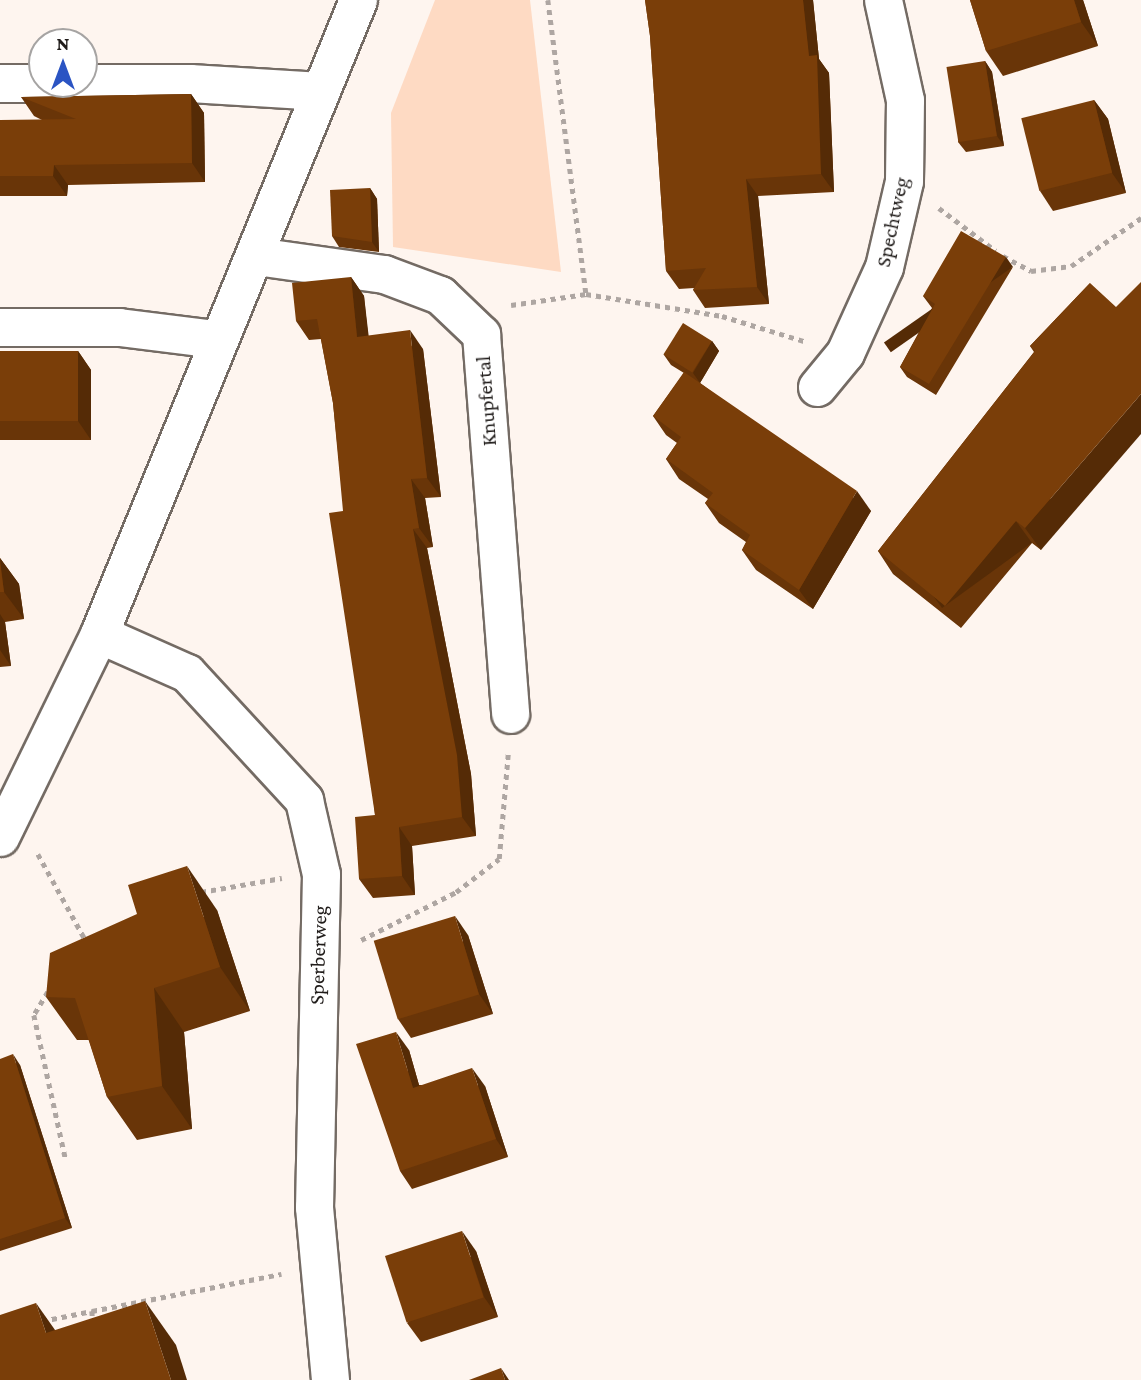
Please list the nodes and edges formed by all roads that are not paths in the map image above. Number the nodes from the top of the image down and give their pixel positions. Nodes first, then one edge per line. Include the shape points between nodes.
1 (358, 0) edge
2 (883, 0) edge
3 (0, 83) edge
4 (321, 91) junction
5 (256, 256) junction
6 (0, 327) edge
7 (215, 339) junction
8 (817, 387) dead end
9 (99, 634) junction
10 (510, 714) road end
11 (5, 827) edge
12 (330, 1380) edge

1 - 4 street
2 - 8 street, Spechtweg via 905,100 904,181 884,267 845,353
3 - 4 street via 190,83
4 - 5 street
5 - 7 street
5 - 10 street, Knupfertal via 384,274 440,295 465,312 481,334
6 - 7 street via 119,327
7 - 9 street
9 - 11 street
9 - 12 street, Sperberweg via 187,673 304,800 321,874 314,1208

